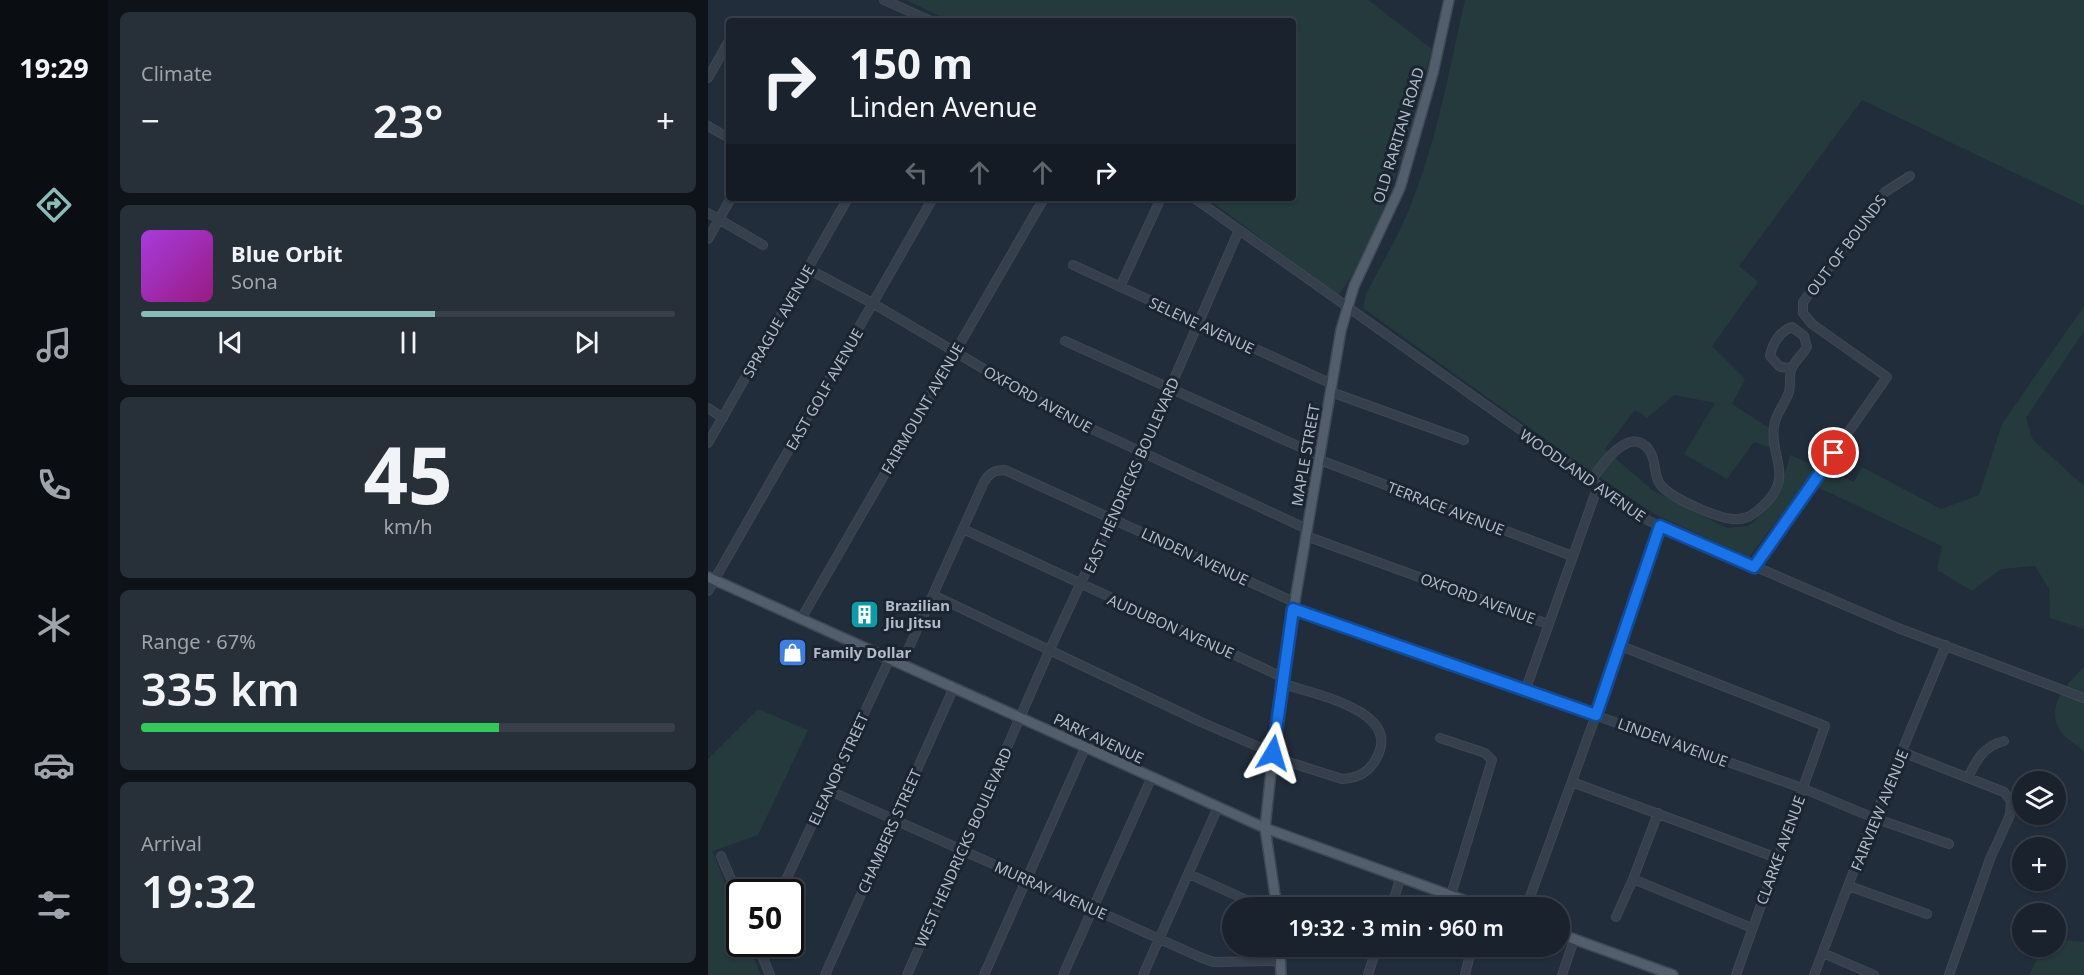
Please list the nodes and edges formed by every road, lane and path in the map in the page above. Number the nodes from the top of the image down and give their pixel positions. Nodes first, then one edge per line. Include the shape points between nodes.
1 (884, 0) edge
2 (1449, 0) edge
3 (924, 18) edge
4 (726, 46) edge
5 (708, 78) edge
6 (708, 126) edge
7 (726, 136) edge
8 (1911, 176) dead end
9 (729, 201) edge
10 (846, 201) edge
11 (931, 201) edge
12 (1042, 201) edge
13 (1160, 201) edge
14 (1198, 201) edge
15 (708, 213) edge
16 (719, 220) junction
17 (1239, 230) junction
18 (708, 239) edge
19 (763, 245) dead end
20 (1073, 265) dead end
21 (808, 269) junction
22 (1120, 287) junction
23 (874, 304) junction
24 (1347, 307) junction
25 (1198, 323) junction
26 (1065, 341) dead end
27 (954, 352) junction
28 (1791, 368) junction
29 (1171, 388) junction
30 (1331, 388) junction
31 (708, 408) edge
32 (723, 418) junction
33 (1464, 440) dead end
34 (708, 443) edge
35 (1142, 452) junction
36 (1320, 458) junction
37 (1594, 484) junction
38 (1112, 517) junction
39 (1660, 526) junction
40 (963, 529) junction
41 (1307, 533) junction
42 (1572, 556) junction
43 (1754, 567) junction
44 (711, 578) edge
45 (1080, 585) junction
46 (708, 591) edge
47 (933, 595) junction
48 (1294, 605) junction
49 (801, 619) junction
50 (1548, 624) junction
51 (1946, 645) junction
52 (1622, 646) junction
53 (1050, 649) junction
54 (890, 658) junction
55 (902, 663) junction
56 (1281, 680) junction
57 (954, 687) junction
58 (1525, 691) junction
59 (2084, 698) edge
60 (1596, 715) junction
61 (1019, 718) junction
62 (1440, 738) dead end
63 (2004, 741) dead end
64 (1085, 748) junction
65 (1902, 752) junction
66 (1273, 755) junction
67 (1151, 778) junction
68 (1968, 778) junction
69 (1572, 782) junction
70 (1802, 788) junction
71 (828, 790) junction
72 (1218, 807) junction
73 (1658, 813) junction
74 (1874, 818) junction
75 (894, 820) junction
76 (1265, 828) junction
77 (1949, 844) dead end
78 (963, 851) junction
79 (722, 856) dead end
80 (1777, 858) junction
81 (1189, 874) junction
82 (1401, 876) junction
83 (731, 879) edge
84 (786, 879) edge
85 (1633, 879) junction
86 (1027, 880) junction
87 (1849, 886) junction
88 (1451, 895) junction
89 (1240, 897) edge
90 (1275, 897) edge
91 (1394, 897) edge
92 (1456, 897) edge
93 (1530, 897) edge
94 (1093, 909) junction
95 (1927, 914) dead end
96 (1616, 916) dead end
97 (1752, 928) junction
98 (1570, 938) edge
99 (1159, 939) junction
100 (1574, 940) junction
101 (1823, 953) junction
102 (762, 957) edge
103 (1280, 957) edge
104 (1374, 957) edge
105 (1469, 957) edge
106 (1280, 961) junction
107 (1668, 974) edge
108 (770, 975) edge
109 (825, 975) edge
110 (907, 975) edge
111 (984, 975) edge
112 (1063, 975) edge
113 (1143, 975) edge
114 (1281, 975) edge
115 (1368, 975) edge
116 (1465, 975) edge
117 (1562, 975) edge
118 (1736, 975) edge
119 (1814, 975) edge
120 (1874, 975) edge
121 (1949, 975) edge

1 - 3 street
2 - 24 main road, OLD RARITAN ROAD via 1400,188
4 - 5 street
6 - 7 street
8 - 43 street, OUT OF BOUNDS via 1885,192 1803,302 1803,313 1812,324 1887,377
9 - 16 street
10 - 21 street, SPRAGUE AVENUE
11 - 23 street, EAST GOLF AVENUE
12 - 27 street, FAIRMOUNT AVENUE
13 - 22 street
14 - 17 street, WOODLAND AVENUE
15 - 16 street
16 - 18 street
16 - 19 street
17 - 24 street, WOODLAND AVENUE
17 - 25 street, EAST HENDRICKS BOULEVARD
20 - 22 street, SELENE AVENUE
21 - 23 street, OXFORD AVENUE
21 - 32 street, SPRAGUE AVENUE
22 - 25 street, SELENE AVENUE
23 - 27 street, OXFORD AVENUE
23 - 44 street, EAST GOLF AVENUE
24 - 30 main road, MAPLE STREET
24 - 37 street, WOODLAND AVENUE
25 - 29 street, EAST HENDRICKS BOULEVARD
25 - 30 street, SELENE AVENUE
26 - 29 street, TERRACE AVENUE
27 - 35 street, OXFORD AVENUE via 1060,414
27 - 49 street, FAIRMOUNT AVENUE
28 - 28 street via 1780,367 1770,356 1779,337 1792,327 1802,333 1807,343
28 - 37 street via 1789,391 1773,429 1780,473 1773,494 1752,515 1727,519 1666,490 1658,480 1651,452 1640,443 1629,443 1616,450
29 - 35 street, EAST HENDRICKS BOULEVARD
29 - 36 street, TERRACE AVENUE
30 - 33 street, SELENE AVENUE
30 - 36 main road, MAPLE STREET
31 - 32 street
32 - 34 street, SPRAGUE AVENUE
35 - 38 street, EAST HENDRICKS BOULEVARD
35 - 41 street, OXFORD AVENUE
36 - 41 main road, MAPLE STREET
36 - 42 street, TERRACE AVENUE
37 - 39 street, WOODLAND AVENUE
37 - 42 street
38 - 40 street, LINDEN AVENUE via 1005,470 987,477
38 - 45 street, EAST HENDRICKS BOULEVARD
38 - 48 street, LINDEN AVENUE
39 - 43 street, WOODLAND AVENUE
39 - 52 street
40 - 45 street, AUDUBON AVENUE
40 - 47 street
41 - 48 main road, MAPLE STREET
41 - 50 street, OXFORD AVENUE
42 - 50 street
43 - 51 street, WOODLAND AVENUE
44 - 46 street, EAST GOLF AVENUE
44 - 49 main road, PARK AVENUE
45 - 53 street, EAST HENDRICKS BOULEVARD
45 - 56 street, AUDUBON AVENUE
47 - 53 street, AUDUBON AVENUE
47 - 55 street
48 - 56 main road, MAPLE STREET
48 - 58 street, LINDEN AVENUE
49 - 54 main road, PARK AVENUE
50 - 58 street
51 - 59 street, WOODLAND AVENUE
51 - 65 street, FAIRVIEW AVENUE
52 - 60 street
52 - 70 street, CLARKE AVENUE via 1825,726
53 - 61 street, EAST HENDRICKS BOULEVARD
53 - 66 street, AUDUBON AVENUE
54 - 55 main road, PARK AVENUE
54 - 71 street, ELEANOR STREET
55 - 57 main road, PARK AVENUE
56 - 66 main road, MAPLE STREET
56 - 66 street, AUDUBON AVENUE via 1364,712 1379,728 1381,747 1367,772 1342,779
57 - 61 main road, PARK AVENUE
57 - 75 street, CHAMBERS STREET
58 - 60 street, LINDEN AVENUE
60 - 69 street
60 - 70 street, LINDEN AVENUE
61 - 64 main road, PARK AVENUE
61 - 78 street, WEST HENDRICKS BOULEVARD
62 - 88 street via 1485,753 1492,760
63 - 68 street via 1982,754
64 - 67 main road, PARK AVENUE
64 - 86 street
65 - 68 street
65 - 74 street, FAIRVIEW AVENUE
66 - 76 main road, MAPLE STREET
67 - 72 main road, PARK AVENUE
67 - 94 street
68 - 121 street via 2004,792 2012,809
69 - 73 street
69 - 93 street
70 - 74 street, LINDEN AVENUE
70 - 80 street, CLARKE AVENUE
71 - 75 street, MURRAY AVENUE
71 - 84 street, ELEANOR STREET
72 - 76 main road, PARK AVENUE
72 - 81 street
73 - 80 street
73 - 85 street
74 - 77 street, LINDEN AVENUE
74 - 87 street, FAIRVIEW AVENUE
75 - 78 street, MURRAY AVENUE
75 - 109 street, CHAMBERS STREET
76 - 82 main road, PARK AVENUE
76 - 90 main road, MAPLE STREET
78 - 86 street, MURRAY AVENUE
78 - 110 street, WEST HENDRICKS BOULEVARD
79 - 83 street
80 - 97 street, CLARKE AVENUE
81 - 89 street
81 - 99 street
82 - 88 main road, PARK AVENUE
82 - 91 street
85 - 96 street
85 - 97 street
86 - 94 street, MURRAY AVENUE
86 - 111 street
87 - 95 street
87 - 101 street, FAIRVIEW AVENUE
88 - 92 main road, PARK AVENUE
94 - 99 street, MURRAY AVENUE
94 - 112 street
97 - 118 street, CLARKE AVENUE
98 - 100 main road
99 - 106 street, MURRAY AVENUE via 1214,962
99 - 113 street
100 - 107 main road
100 - 117 street
101 - 119 street, FAIRVIEW AVENUE
101 - 120 street
102 - 108 street
103 - 106 main road
104 - 115 street
105 - 116 street
106 - 114 main road

